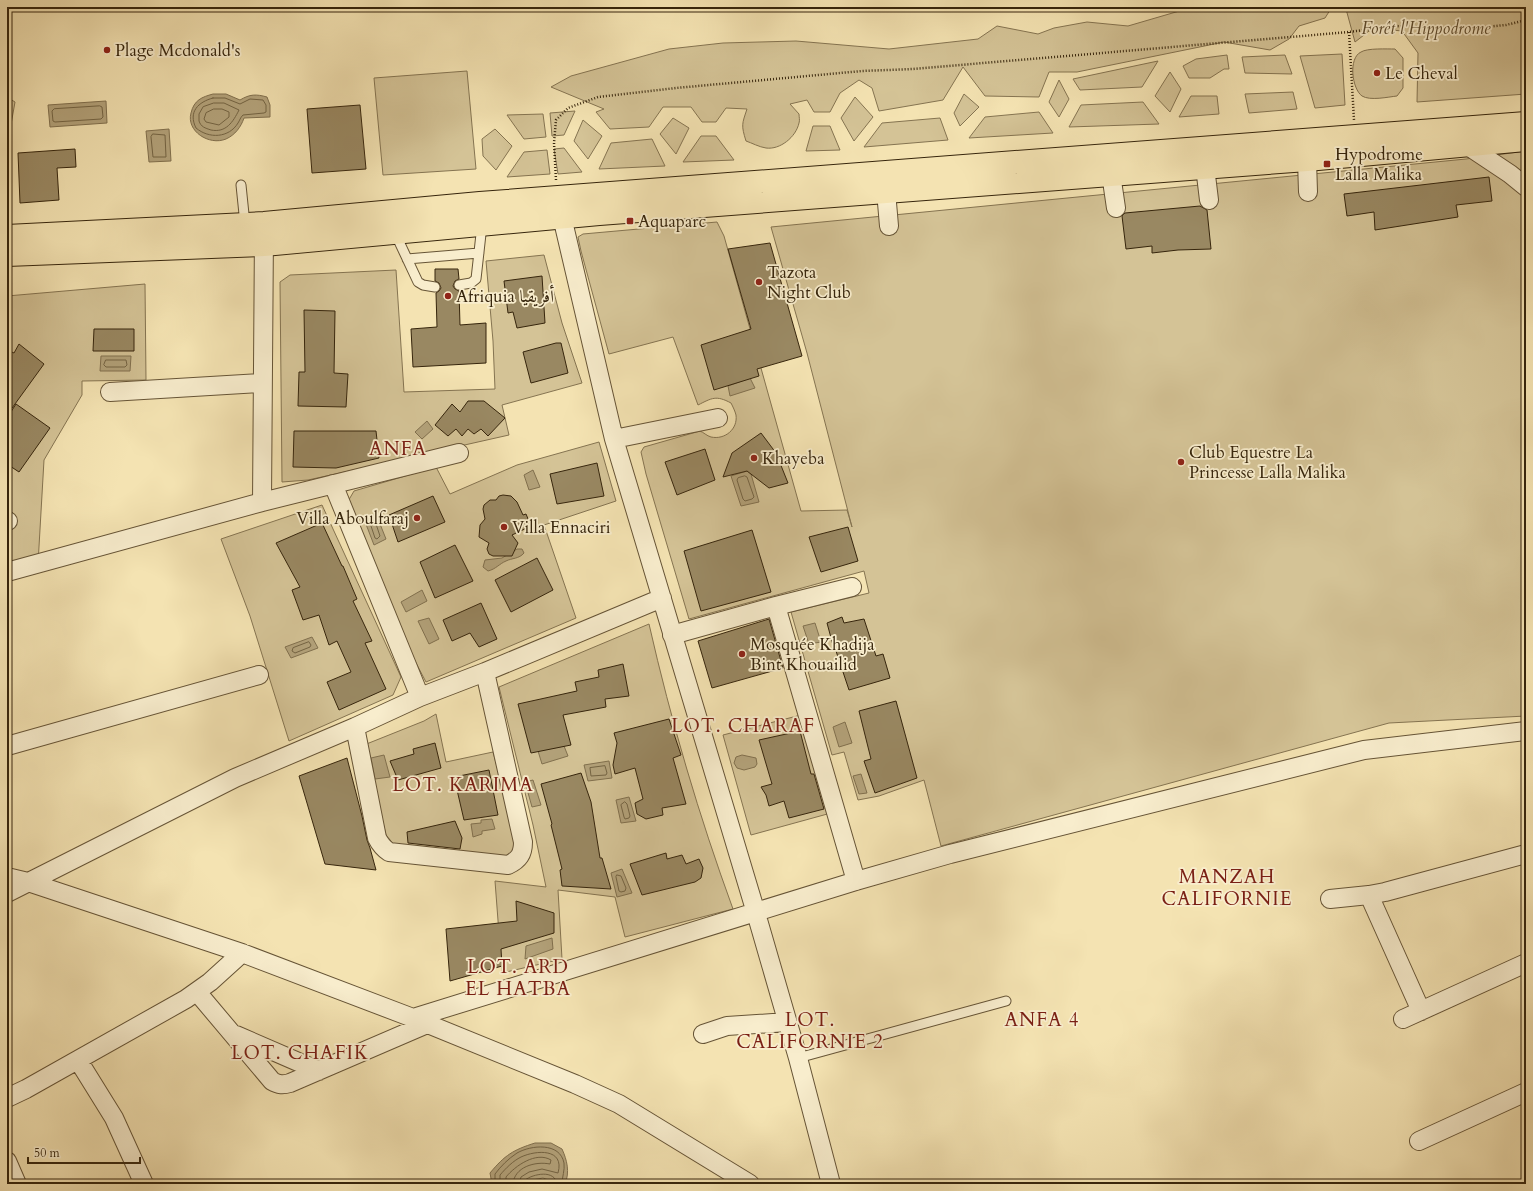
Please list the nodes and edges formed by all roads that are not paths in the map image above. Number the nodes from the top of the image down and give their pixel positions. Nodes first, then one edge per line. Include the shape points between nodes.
1 (1526, 123) edge
2 (1494, 135) junction
3 (1526, 140) edge
4 (1468, 146) junction
5 (1306, 160) junction
6 (1205, 167) junction
7 (1111, 174) junction
8 (241, 185) dead end
9 (840, 185) junction
10 (1526, 187) edge
11 (886, 191) junction
12 (1308, 192) dead end
13 (1209, 200) dead end
14 (480, 203) junction
15 (559, 207) junction
16 (1116, 208) dead end
17 (391, 211) junction
18 (255, 224) junction
19 (482, 225) junction
20 (889, 226) dead end
21 (395, 233) junction
22 (7, 236) edge
23 (264, 245) junction
24 (480, 253) junction
25 (7, 255) edge
26 (407, 259) junction
27 (459, 286) dead end
28 (435, 287) dead end
29 (262, 383) junction
30 (110, 392) dead end
31 (718, 418) dead end
32 (614, 439) junction
33 (459, 453) dead end
34 (333, 484) junction
35 (262, 502) junction
36 (7, 572) edge
37 (852, 587) dead end
38 (662, 598) junction
39 (776, 606) junction
40 (672, 635) junction
41 (485, 672) junction
42 (259, 675) dead end
43 (420, 697) junction
44 (355, 727) junction
45 (1526, 731) edge
46 (7, 746) edge
47 (1526, 854) edge
48 (7, 876) edge
49 (856, 881) junction
50 (28, 882) junction
51 (7, 893) edge
52 (1369, 895) junction
53 (1330, 899) dead end
54 (756, 913) junction
55 (242, 953) junction
56 (1526, 963) edge
57 (197, 992) junction
58 (1006, 1001) dead end
59 (1421, 1011) junction
60 (1403, 1019) dead end
61 (420, 1021) junction
62 (787, 1022) junction
63 (232, 1033) junction
64 (702, 1034) dead end
65 (798, 1058) junction
66 (78, 1060) junction
67 (319, 1071) junction
68 (1526, 1092) edge
69 (7, 1098) edge
70 (1419, 1141) dead end
71 (7, 1161) edge
72 (17, 1184) edge
73 (144, 1184) edge
74 (750, 1184) edge
75 (831, 1184) edge

1 - 2 highway
2 - 3 highway
2 - 4 highway
2 - 9 highway via 1355,136
4 - 5 highway
4 - 10 street
5 - 6 highway
5 - 12 street
6 - 7 highway
6 - 13 street
7 - 11 highway
7 - 16 street
8 - 18 lane
9 - 11 highway
9 - 15 highway
11 - 20 street
14 - 15 highway
14 - 17 highway
14 - 19 highway
15 - 19 highway
15 - 32 street
17 - 18 highway
17 - 21 highway
18 - 22 highway
18 - 23 street
19 - 21 highway
19 - 24 lane
21 - 23 highway
21 - 26 lane
23 - 25 highway
23 - 29 street
24 - 26 lane
24 - 27 lane via 476,278 471,283
26 - 28 lane via 421,284
29 - 30 street
29 - 35 street
31 - 32 street
32 - 38 street
33 - 34 street
34 - 35 street
34 - 43 street
35 - 36 street
37 - 39 street
38 - 40 street
38 - 41 street
39 - 40 street
39 - 49 street
40 - 54 street
41 - 43 street
41 - 44 street via 523,842 520,857 508,865 389,852 384,849 377,838
42 - 46 street
43 - 44 street
44 - 50 street via 235,778
45 - 49 street via 1364,750 950,854
47 - 52 street
48 - 50 street
49 - 54 street
50 - 51 street
50 - 55 street
52 - 53 street
52 - 59 street
54 - 61 street
54 - 62 street
55 - 57 street
55 - 61 street
56 - 59 street
57 - 63 street
57 - 66 street
58 - 65 lane
59 - 60 street
61 - 67 street
61 - 74 street via 619,1104
62 - 64 street via 727,1026
62 - 65 street
63 - 67 street
63 - 67 street via 277,1084 290,1083
65 - 75 street
66 - 69 street
66 - 73 street via 114,1118
68 - 70 street
71 - 72 street

